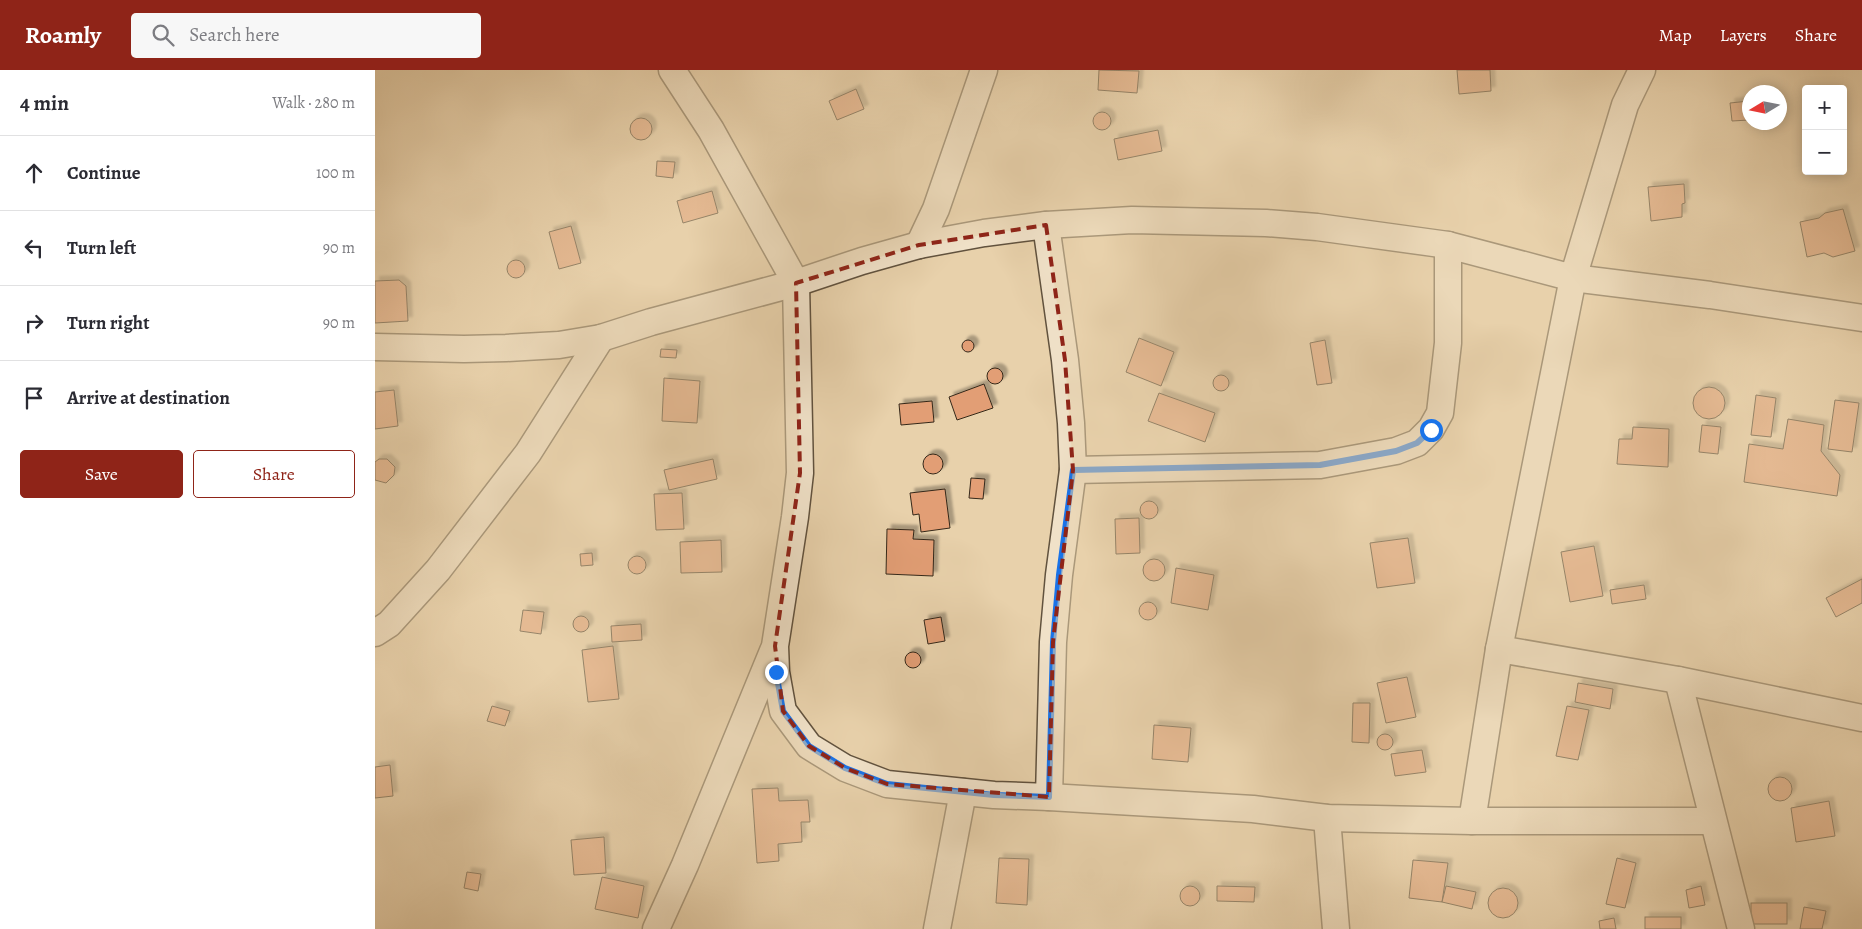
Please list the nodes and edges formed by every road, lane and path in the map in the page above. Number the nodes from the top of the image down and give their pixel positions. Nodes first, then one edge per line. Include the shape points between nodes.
1 (673, 70) edge
2 (984, 70) edge
3 (1642, 70) edge
4 (1046, 225) junction
5 (919, 245) junction
6 (1449, 245) junction
7 (1573, 278) junction
8 (796, 284) junction
9 (1862, 318) edge
10 (601, 338) junction
11 (375, 347) edge
12 (1073, 470) junction
13 (375, 633) edge
14 (775, 646) junction
15 (1499, 650) junction
16 (1678, 680) junction
17 (1862, 718) edge
18 (963, 792) junction
19 (1049, 797) junction
20 (1327, 818) junction
21 (1472, 821) junction
22 (1713, 821) junction
23 (656, 929) edge
24 (937, 929) edge
25 (1336, 929) edge
26 (1741, 929) edge

1 - 8 street via 711,130
2 - 5 street via 936,209
3 - 7 street via 1625,106
4 - 5 street
4 - 6 street via 1132,220 1266,223
4 - 12 street via 1065,360
5 - 8 street
6 - 7 street
6 - 12 street via 1449,344 1440,413 1431,430 1417,443 1396,451 1320,465
7 - 9 street
7 - 15 street
8 - 10 street
8 - 14 street via 800,473
10 - 11 street via 559,345 506,348
10 - 13 street via 528,453 438,570 389,624
12 - 19 street via 1053,642
14 - 18 street via 783,711 809,746 845,768 887,784
14 - 23 street
15 - 16 street
15 - 21 street
16 - 17 street
16 - 22 street
18 - 19 street
18 - 24 street
19 - 20 street via 1253,809
20 - 21 street
20 - 25 street
21 - 22 street
22 - 26 street

